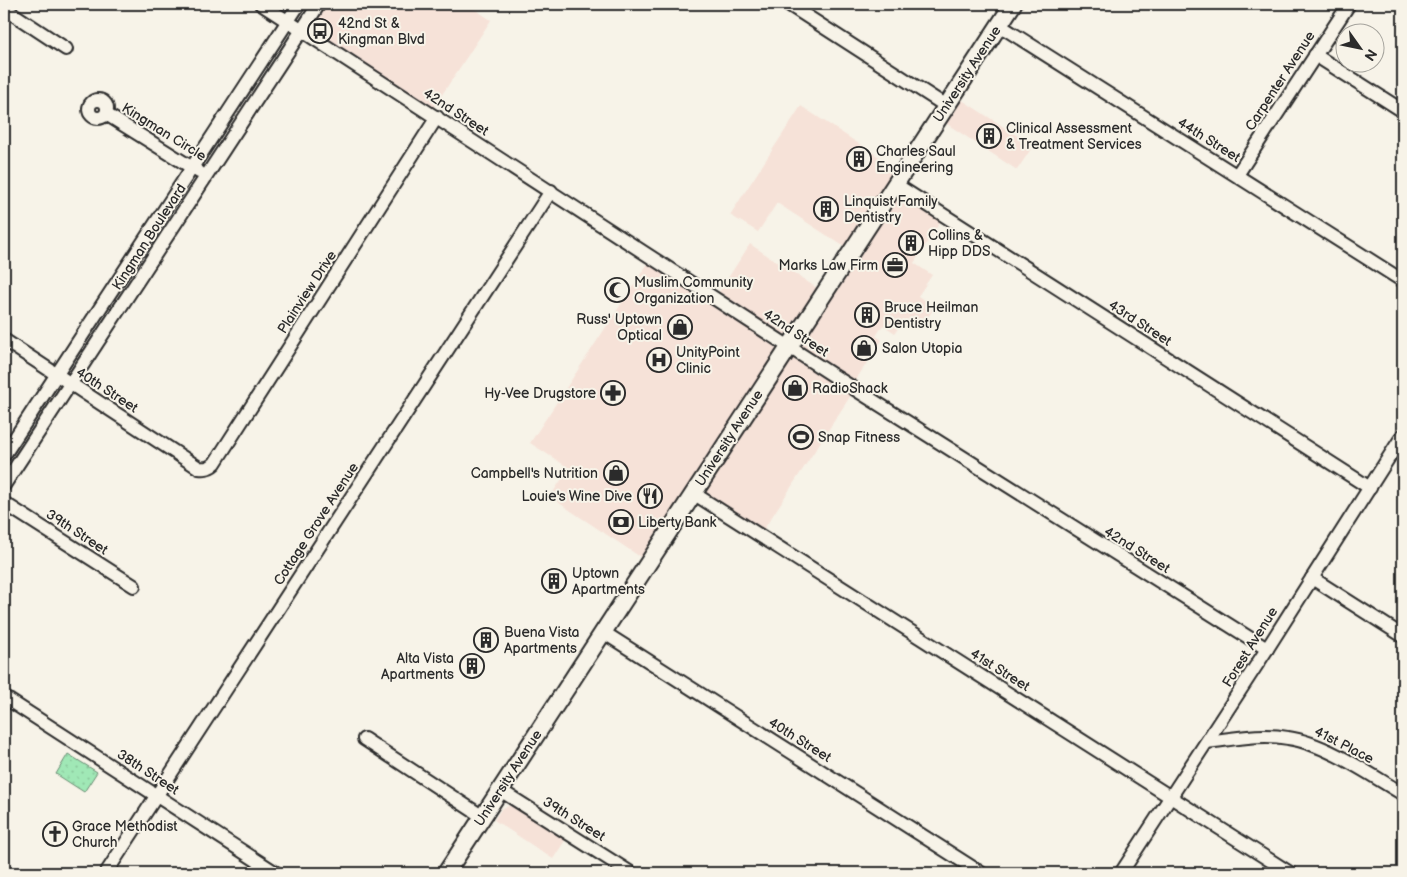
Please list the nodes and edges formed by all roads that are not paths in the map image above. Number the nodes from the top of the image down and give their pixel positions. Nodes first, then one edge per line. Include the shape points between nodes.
1 (261, 4) edge
2 (299, 4) edge
3 (319, 4) edge
4 (788, 4) edge
5 (1012, 4) edge
6 (1349, 4) edge
7 (4, 8) edge
8 (288, 21) junction
9 (999, 24) junction
10 (302, 30) junction
11 (66, 49) dead end
12 (1315, 55) junction
13 (946, 106) junction
14 (1403, 111) edge
15 (106, 114) dead end
16 (437, 118) junction
17 (192, 167) junction
18 (1237, 175) junction
19 (206, 176) junction
20 (894, 184) junction
21 (551, 191) junction
22 (1403, 281) edge
23 (4, 340) edge
24 (788, 346) junction
25 (56, 374) junction
26 (71, 384) junction
27 (1403, 436) edge
28 (4, 455) edge
29 (1398, 455) edge
30 (194, 464) joint
31 (4, 485) edge
32 (1370, 488) junction
33 (693, 492) junction
34 (4, 503) edge
35 (1312, 578) junction
36 (134, 586) dead end
37 (602, 632) junction
38 (1403, 636) edge
39 (1267, 650) junction
40 (4, 697) edge
41 (364, 739) dead end
42 (1207, 742) junction
43 (500, 790) junction
44 (1403, 794) edge
45 (157, 796) junction
46 (1171, 796) junction
47 (483, 817) junction
48 (106, 873) edge
49 (276, 873) edge
50 (446, 873) edge
51 (632, 873) edge
52 (981, 873) edge
53 (1121, 873) edge
54 (1290, 873) edge

1 - 8 street, 42nd Street
2 - 8 street, Kingman Boulevard
3 - 10 street, Kingman Boulevard
4 - 13 street
5 - 9 main road, University Avenue
6 - 12 street, Carpenter Avenue
7 - 11 street
8 - 10 street, 42nd Street
8 - 17 street, Kingman Boulevard
9 - 13 main road, University Avenue
9 - 18 street, 44th Street
10 - 16 street, 42nd Street
10 - 19 street, Kingman Boulevard
12 - 14 street
12 - 18 street, Carpenter Avenue
13 - 20 main road, University Avenue
15 - 17 street, Kingman Circle
16 - 21 street, 42nd Street
16 - 30 street, Plainview Drive via 215,463 206,469
17 - 19 street, Kingman Circle
17 - 25 street, Kingman Boulevard
18 - 22 street, 44th Street
19 - 26 street, Kingman Boulevard
20 - 24 main road, University Avenue
20 - 32 street, 43rd Street
21 - 24 street, 42nd Street
21 - 45 street, Cottage Grove Avenue
23 - 25 street, 40th Street
24 - 33 main road, University Avenue
24 - 39 street, 42nd Street
25 - 26 street, 40th Street
25 - 28 street, Kingman Boulevard
26 - 30 street, 40th Street
26 - 31 street, Kingman Boulevard
27 - 29 street, Forest Avenue
29 - 32 street, Forest Avenue
32 - 35 street, Forest Avenue
33 - 37 main road, University Avenue
33 - 46 street, 41st Street
34 - 36 street, 39th Street
35 - 38 street
35 - 39 street, Forest Avenue
37 - 43 main road, University Avenue
37 - 52 street, 40th Street
39 - 42 street, Forest Avenue
40 - 45 street, 38th Street
41 - 47 street
42 - 44 street, 41st Place via 1261,736 1302,741 1328,751
42 - 46 street, Forest Avenue
43 - 47 main road, University Avenue
43 - 51 street, 39th Street
45 - 48 street, Cottage Grove Avenue
45 - 49 street, 38th Street
46 - 53 street, Forest Avenue
46 - 54 street, 41st Street
47 - 50 main road, University Avenue

